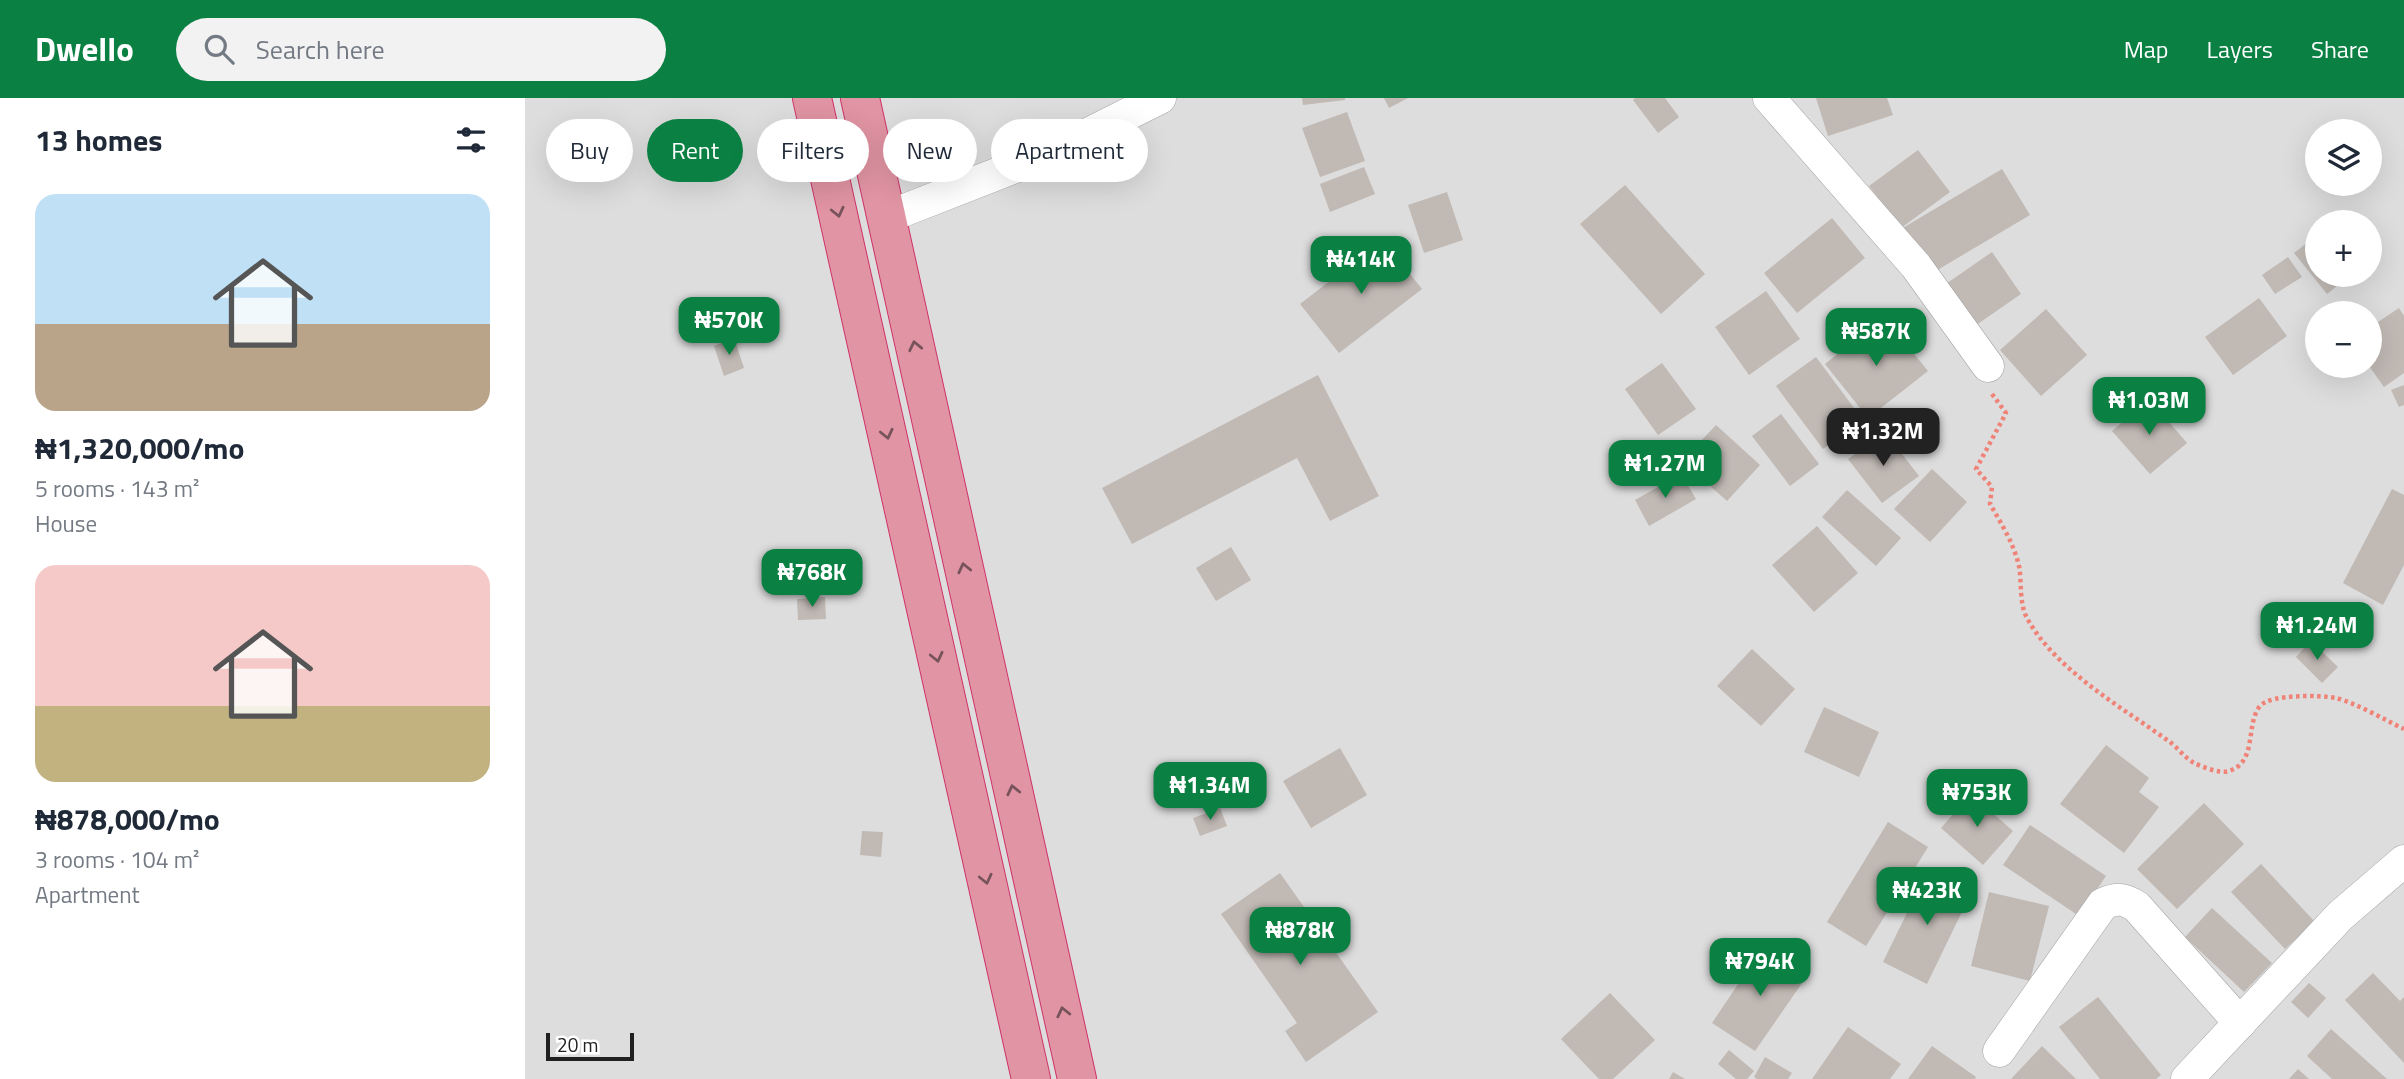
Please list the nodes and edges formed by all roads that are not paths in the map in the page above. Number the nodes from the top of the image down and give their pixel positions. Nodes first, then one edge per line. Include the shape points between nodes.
1 (812, 98) edge
2 (860, 98) edge
3 (1160, 98) edge
4 (1769, 98) edge
5 (887, 217) junction
6 (1988, 366) road end
7 (2404, 861) edge
8 (2240, 1023) junction
9 (1999, 1051) dead end
10 (1031, 1079) edge
11 (1077, 1079) edge
12 (2187, 1079) edge

1 -> 10 highway
2 - 5 highway
3 - 5 street via 1048,154
4 - 6 street via 1916,266
11 -> 5 highway
7 - 8 street via 2340,916
8 - 9 street via 2137,907 2116,898 2103,904
8 - 12 street

